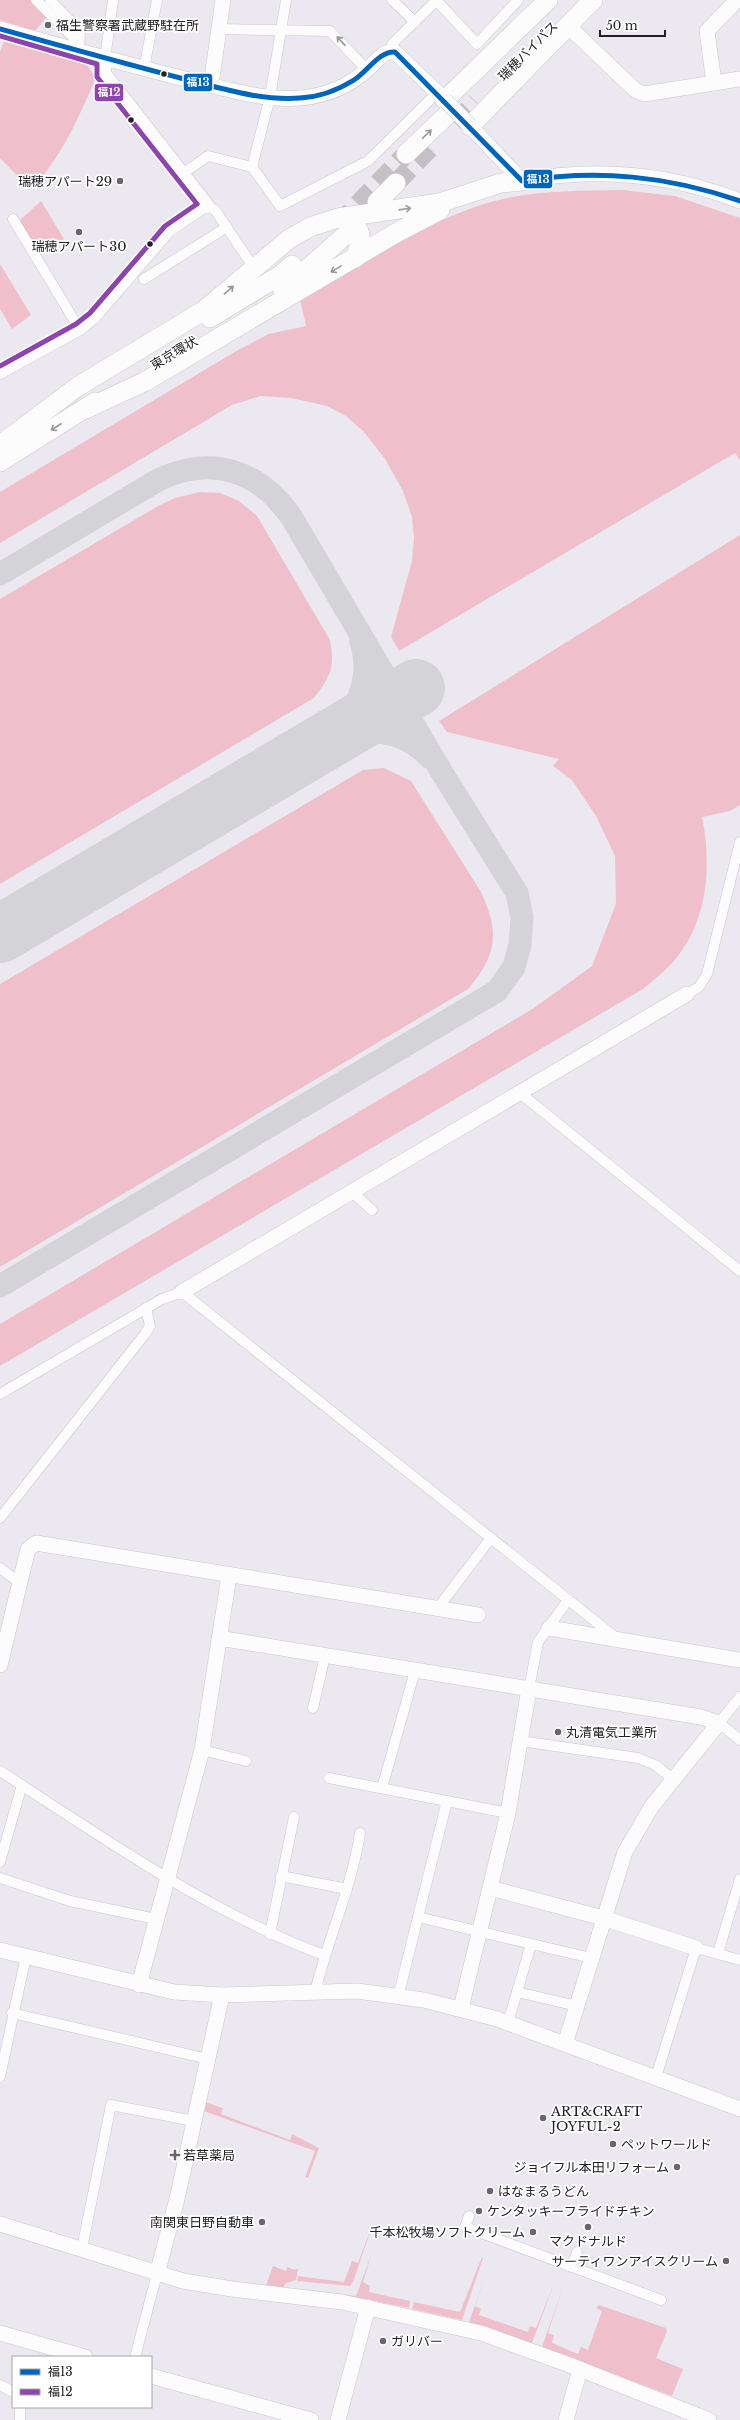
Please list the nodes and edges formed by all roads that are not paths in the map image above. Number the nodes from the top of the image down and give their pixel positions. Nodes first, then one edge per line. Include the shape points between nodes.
1 (36, 0) edge
2 (50, 0) edge
3 (113, 0) edge
4 (157, 0) edge
5 (223, 0) edge
6 (286, 0) edge
7 (392, 0) edge
8 (437, 0) edge
9 (518, 0) edge
10 (548, 0) edge
11 (561, 0) edge
12 (579, 0) edge
13 (593, 0) edge
14 (737, 0) edge
15 (415, 22) junction
16 (568, 25) junction
17 (0, 29) edge
18 (218, 29) junction
19 (281, 29) junction
20 (80, 51) junction
21 (391, 51) junction
22 (105, 59) junction
23 (144, 69) junction
24 (367, 70) junction
25 (740, 79) edge
26 (714, 83) junction
27 (210, 85) junction
28 (270, 97) junction
29 (451, 111) junction
30 (436, 142) tunnel mouth
31 (406, 154) tunnel mouth
32 (252, 167) junction
33 (182, 174) junction
34 (522, 181) junction
35 (396, 183) tunnel mouth
36 (740, 201) edge
37 (377, 202) dead end
38 (207, 206) junction
39 (13, 219) dead end
40 (227, 227) junction
41 (338, 228) junction
42 (355, 258) junction
43 (254, 268) junction
44 (144, 279) dead end
45 (80, 330) junction
46 (0, 374) edge
47 (86, 409) junction
48 (0, 445) edge
49 (0, 462) edge
50 (740, 842) edge
51 (687, 994) joint
52 (520, 1093) junction
53 (352, 1192) junction
54 (372, 1210) dead end
55 (740, 1271) edge
56 (182, 1292) junction
57 (147, 1311) junction
58 (0, 1394) edge
59 (0, 1518) edge
60 (491, 1538) junction
61 (0, 1568) edge
62 (229, 1576) junction
63 (20, 1583) junction
64 (568, 1600) junction
65 (437, 1609) junction
66 (478, 1615) dead end
67 (549, 1628) junction
68 (219, 1638) junction
69 (619, 1640) junction
70 (325, 1656) junction
71 (740, 1660) edge
72 (0, 1665) edge
73 (415, 1671) junction
74 (529, 1690) junction
75 (740, 1697) edge
76 (313, 1708) dead end
77 (719, 1723) junction
78 (740, 1740) edge
79 (520, 1741) junction
80 (202, 1750) junction
81 (246, 1761) dead end
82 (0, 1771) edge
83 (330, 1778) dead end
84 (673, 1779) junction
85 (22, 1785) junction
86 (382, 1788) junction
87 (447, 1801) junction
88 (508, 1813) junction
89 (294, 1817) dead end
90 (360, 1832) dead end
91 (0, 1862) edge
92 (281, 1876) junction
93 (0, 1878) edge
94 (169, 1878) junction
95 (740, 1879) edge
96 (490, 1888) junction
97 (347, 1889) junction
98 (418, 1917) junction
99 (603, 1918) junction
100 (156, 1919) junction
101 (478, 1932) junction
102 (270, 1934) junction
103 (531, 1944) junction
104 (696, 1948) junction
105 (0, 1950) edge
106 (718, 1953) junction
107 (324, 1955) junction
108 (26, 1956) junction
109 (591, 1958) junction
110 (740, 1960) edge
111 (139, 1985) junction
112 (315, 1992) junction
113 (517, 1992) junction
114 (222, 1995) junction
115 (398, 1997) junction
116 (576, 2006) junction
117 (461, 2008) junction
118 (12, 2013) junction
119 (508, 2023) junction
120 (565, 2044) junction
121 (208, 2059) junction
122 (0, 2077) edge
123 (656, 2077) junction
124 (740, 2108) edge
125 (194, 2121) junction
126 (469, 2216) dead end
127 (0, 2224) edge
128 (505, 2231) dead end
129 (504, 2244) junction
130 (82, 2248) junction
131 (553, 2248) dead end
132 (577, 2252) dead end
133 (550, 2259) junction
134 (566, 2266) junction
135 (157, 2274) junction
136 (661, 2300) dead end
137 (368, 2307) junction
138 (0, 2333) edge
139 (81, 2356) edge
140 (135, 2356) edge
141 (580, 2369) junction
142 (152, 2376) edge
143 (0, 2386) edge
144 (12, 2392) edge
145 (20, 2408) edge
146 (20, 2420) edge
147 (311, 2420) edge
148 (338, 2420) edge
149 (566, 2420) edge
150 (709, 2420) edge

1 - 20 street via 72,36
2 - 20 street via 80,31
3 - 22 street
4 - 23 street
5 - 18 street
6 - 19 street
7 - 15 street
8 - 9 street via 476,44
8 - 15 street
10 - 29 highway
11 - 12 highway, 瑞穂バイパス via 472,99
13 - 16 highway
14 - 26 street via 707,30
15 - 21 street via 392,44
16 - 26 street via 639,93
16 - 29 highway
17 - 20 street
18 - 19 street
18 - 27 street
24 -> 19 street via 330,31
19 - 28 street
20 - 22 street
21 - 24 street via 383,54
21 - 29 street via 399,55
22 - 23 street
22 - 33 street via 103,68 106,77
23 - 27 street
24 - 28 street via 350,82 324,93 301,98
25 - 26 street
27 - 28 street
28 - 32 street
29 - 30 highway
31 -> 29 highway
29 - 32 street via 368,161 280,206
29 - 34 street
32 - 33 street via 208,156
33 - 38 street
34 - 36 street via 548,176 600,173 650,177 699,187
41 -> 34 highway via 439,203 501,183
34 - 42 highway via 424,217
35 - 37 highway
38 - 40 street via 215,210
38 - 45 street via 170,231 95,318
39 - 45 street
40 - 43 street
40 - 44 street
41 - 42 highway via 351,221 358,229 361,237
41 - 43 highway via 310,227 289,239
41 - 47 highway, 東京環状 via 286,285
41 - 48 highway, 東京環状 via 278,276
42 -> 47 highway via 146,381
48 -> 43 highway via 77,387 203,310
45 - 46 street
47 -> 49 highway, 東京環状
50 - 51 street via 707,974 699,987
51 - 52 street
52 - 53 street
52 - 55 street
53 - 54 street
53 - 56 street
56 - 57 street via 172,1294
56 - 60 street
57 - 58 street via 102,1334
57 - 59 street via 150,1326 145,1334
60 - 64 street
60 - 65 street
61 - 63 street
62 - 63 street via 36,1543 28,1549
62 - 65 street
62 - 68 street
63 - 72 street
64 - 67 street
64 - 69 street
65 - 66 street
67 - 69 street
67 - 74 street via 538,1642
68 - 70 street
68 - 80 street
69 - 71 street
70 - 73 street
70 - 76 street
73 - 74 street
73 - 86 street
74 - 77 street via 701,1716
74 - 79 street
75 - 77 street
77 - 78 street
77 - 84 street
79 - 84 street via 638,1758 655,1765
79 - 88 street
80 - 81 street
80 - 94 street
82 - 85 street
83 - 86 street
84 - 99 street via 652,1806 625,1852
85 - 91 street
85 - 94 street
86 - 87 street
87 - 88 street
87 - 98 street
88 - 96 street
89 - 92 street
90 - 97 street
92 - 97 street
92 - 102 street
93 - 100 street via 70,1901
94 - 100 street
94 - 102 street
95 - 106 street
96 - 99 street
96 - 101 street
97 - 107 street
98 - 101 street
98 - 115 street
99 - 104 street
99 - 109 street
100 - 111 street
101 - 103 street
101 - 117 street
102 - 107 street
103 - 109 street
103 - 113 street
104 - 106 street
104 - 123 street
105 - 108 street
106 - 110 street
107 - 112 street
108 - 111 street
108 - 118 street
109 - 116 street
111 - 114 street via 174,1992
112 - 114 street
112 - 115 street via 357,1991
113 - 116 street
113 - 119 street
114 - 121 street
115 - 117 street
116 - 120 street
117 - 119 street
118 - 121 street
118 - 122 street
119 - 120 street
120 - 123 street
121 - 125 street
123 - 124 street
125 - 130 street via 111,2105
125 - 135 street
126 - 129 street via 465,2227
127 - 130 street
128 - 129 street
129 - 133 street
130 - 135 street
131 - 133 street
132 - 134 street
133 - 134 street
134 - 136 street
135 - 137 street via 207,2286 316,2297
135 - 140 street
137 - 141 street via 486,2334
137 - 148 street
138 - 139 street
141 - 149 street
141 - 150 street
142 - 147 street
143 - 144 street
145 - 146 street

